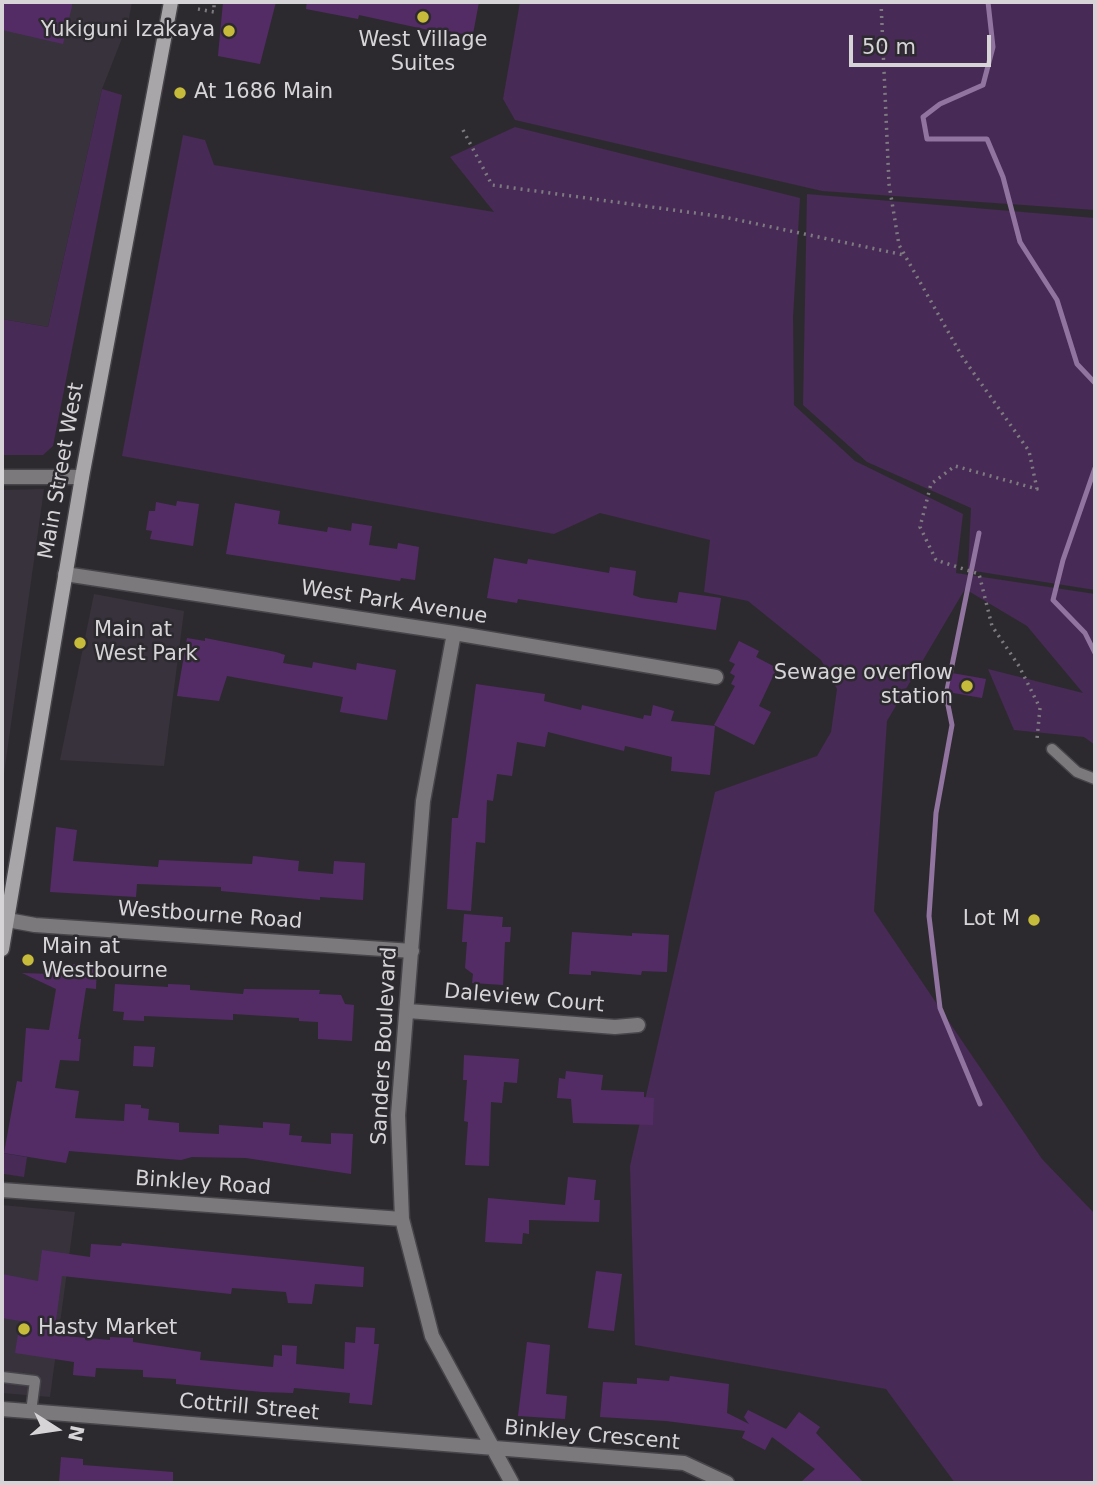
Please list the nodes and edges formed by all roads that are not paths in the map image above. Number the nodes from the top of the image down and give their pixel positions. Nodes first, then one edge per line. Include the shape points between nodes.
1 (171, 2) edge
2 (2, 477) edge
3 (82, 477) junction
4 (65, 574) junction
5 (454, 633) junction
6 (716, 677) dead end
7 (1052, 749) dead end
8 (1095, 779) edge
9 (4, 919) edge
10 (2, 949) edge
11 (412, 951) junction
12 (408, 1011) junction
13 (638, 1025) dead end
14 (2, 1190) edge
15 (402, 1219) junction
16 (2, 1377) edge
17 (2, 1409) edge
18 (31, 1412) junction
19 (492, 1449) junction
20 (512, 1483) edge
21 (727, 1483) edge

1 - 3 main road, Main Street West
2 - 3 street
3 - 4 main road, Main Street West
4 - 5 street, West Park Avenue
4 - 9 main road, Main Street West
5 - 6 street, West Park Avenue
5 - 11 street, Sanders Boulevard via 423,801
7 - 8 lane via 1077,772
9 - 10 main road, Main Street West
9 - 11 street, Westbourne Road via 35,925
11 - 12 street, Sanders Boulevard
12 - 13 street, Daleview Court
12 - 15 street, Sanders Boulevard via 398,1115
14 - 15 street, Binkley Road
15 - 19 street, Sanders Boulevard via 432,1336
16 - 18 lane via 35,1381
17 - 18 street, Cottrill Street
18 - 19 street, Cottrill Street
19 - 20 street, Sanders Boulevard
19 - 21 street, Binkley Crescent via 684,1463

